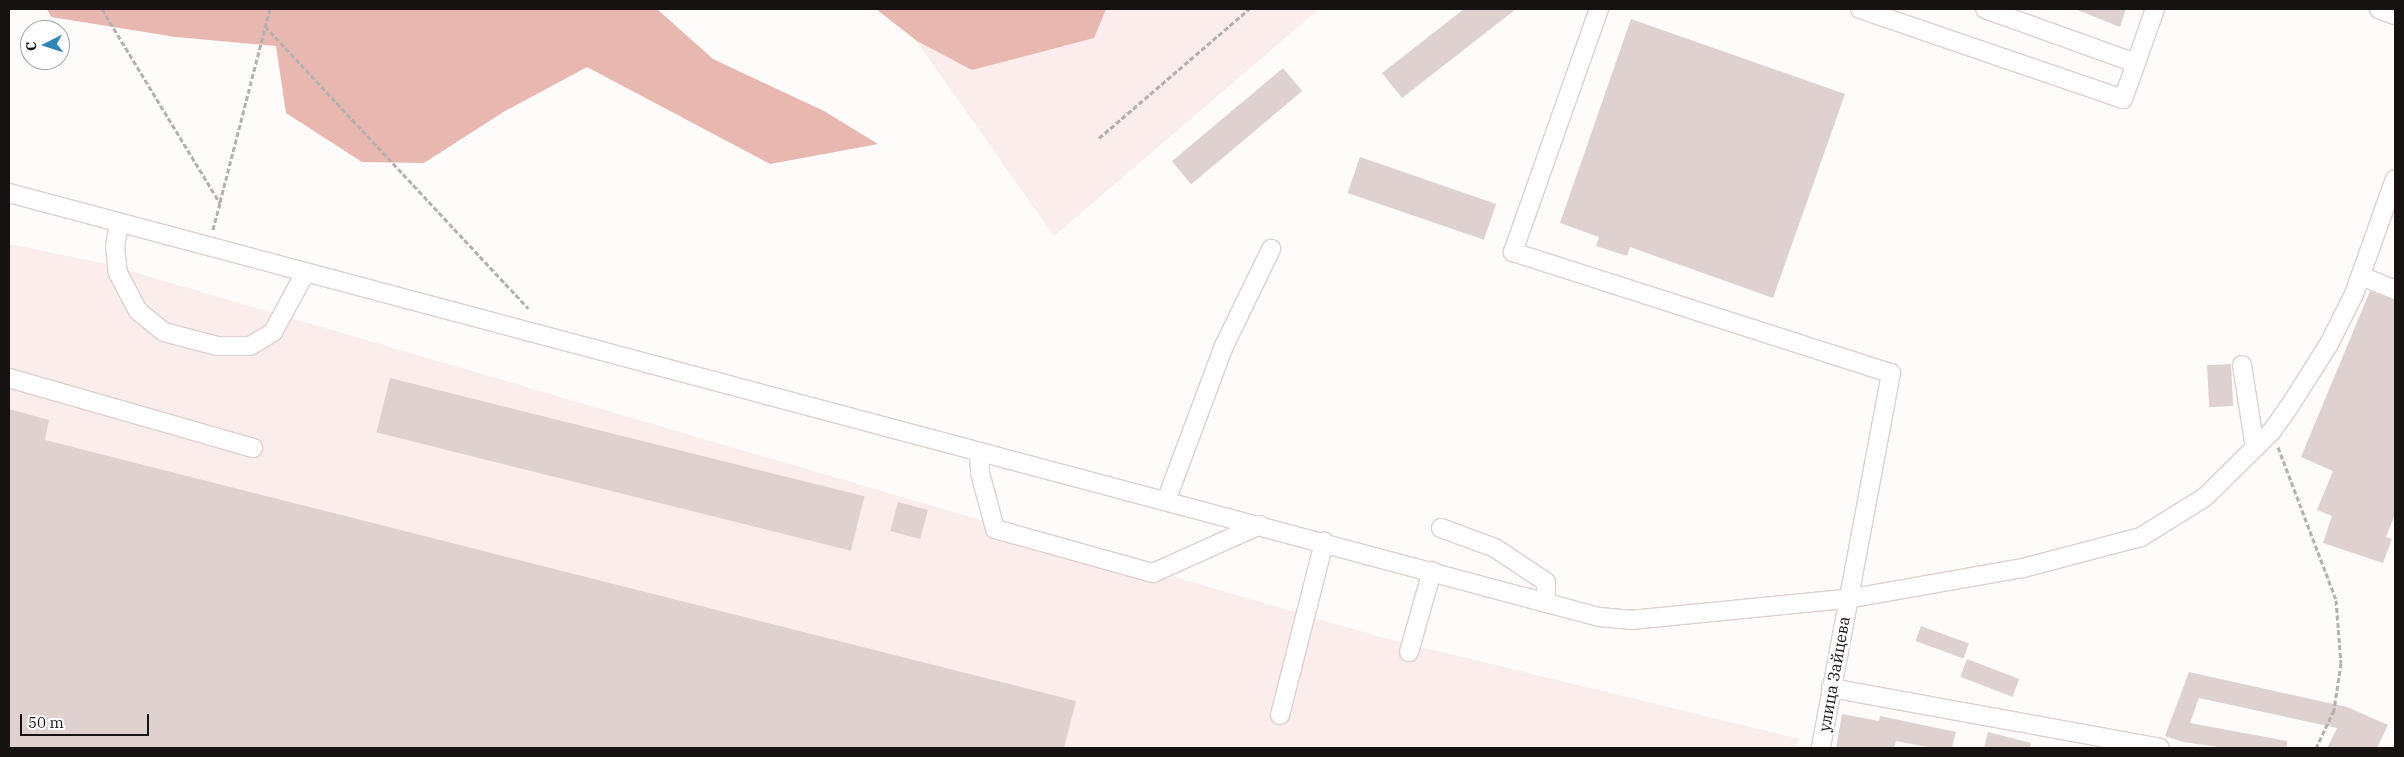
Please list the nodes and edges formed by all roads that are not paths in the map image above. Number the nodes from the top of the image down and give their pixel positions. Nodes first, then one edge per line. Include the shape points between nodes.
1 (1599, 9) edge
2 (1860, 9) edge
3 (1985, 9) edge
4 (2155, 9) edge
5 (2379, 9) edge
6 (2395, 15) edge
7 (2136, 63) junction
8 (2395, 179) edge
9 (9, 193) edge
10 (119, 224) junction
11 (1271, 250) dead end
12 (305, 273) junction
13 (2361, 276) junction
14 (2395, 290) edge
15 (2242, 365) dead end
16 (9, 378) edge
17 (254, 448) dead end
18 (2256, 448) junction
19 (979, 452) junction
20 (1166, 501) junction
21 (1260, 525) junction
22 (1441, 528) dead end
23 (1324, 542) junction
24 (1432, 571) junction
25 (1847, 599) junction
26 (1546, 603) junction
27 (1409, 652) dead end
28 (1831, 688) junction
29 (1280, 715) dead end
30 (1820, 748) edge
31 (2160, 748) edge

1 - 25 street, улица Зайцева via 1513,252 1891,373
2 - 7 street via 2123,99
3 - 7 street
4 - 7 street
5 - 6 street
8 - 13 street
9 - 10 street
10 - 12 street
10 - 12 street via 115,246 118,273 138,311 164,332 210,344 250,346 273,332
11 - 20 street via 1224,346
12 - 19 street
13 - 14 street
13 - 18 street via 2329,344 2272,431
15 - 18 street
16 - 17 street
18 - 25 street via 2205,497 2141,537 2023,568
19 - 20 street
19 - 21 street via 980,474 995,529 1153,573
20 - 21 street
21 - 23 street
22 - 26 street via 1495,548 1546,582
23 - 24 street
23 - 29 street
24 - 26 street
24 - 27 street
25 - 26 street via 1631,620 1599,617
25 - 28 street, улица Зайцева
28 - 30 street, улица Зайцева
28 - 31 street

